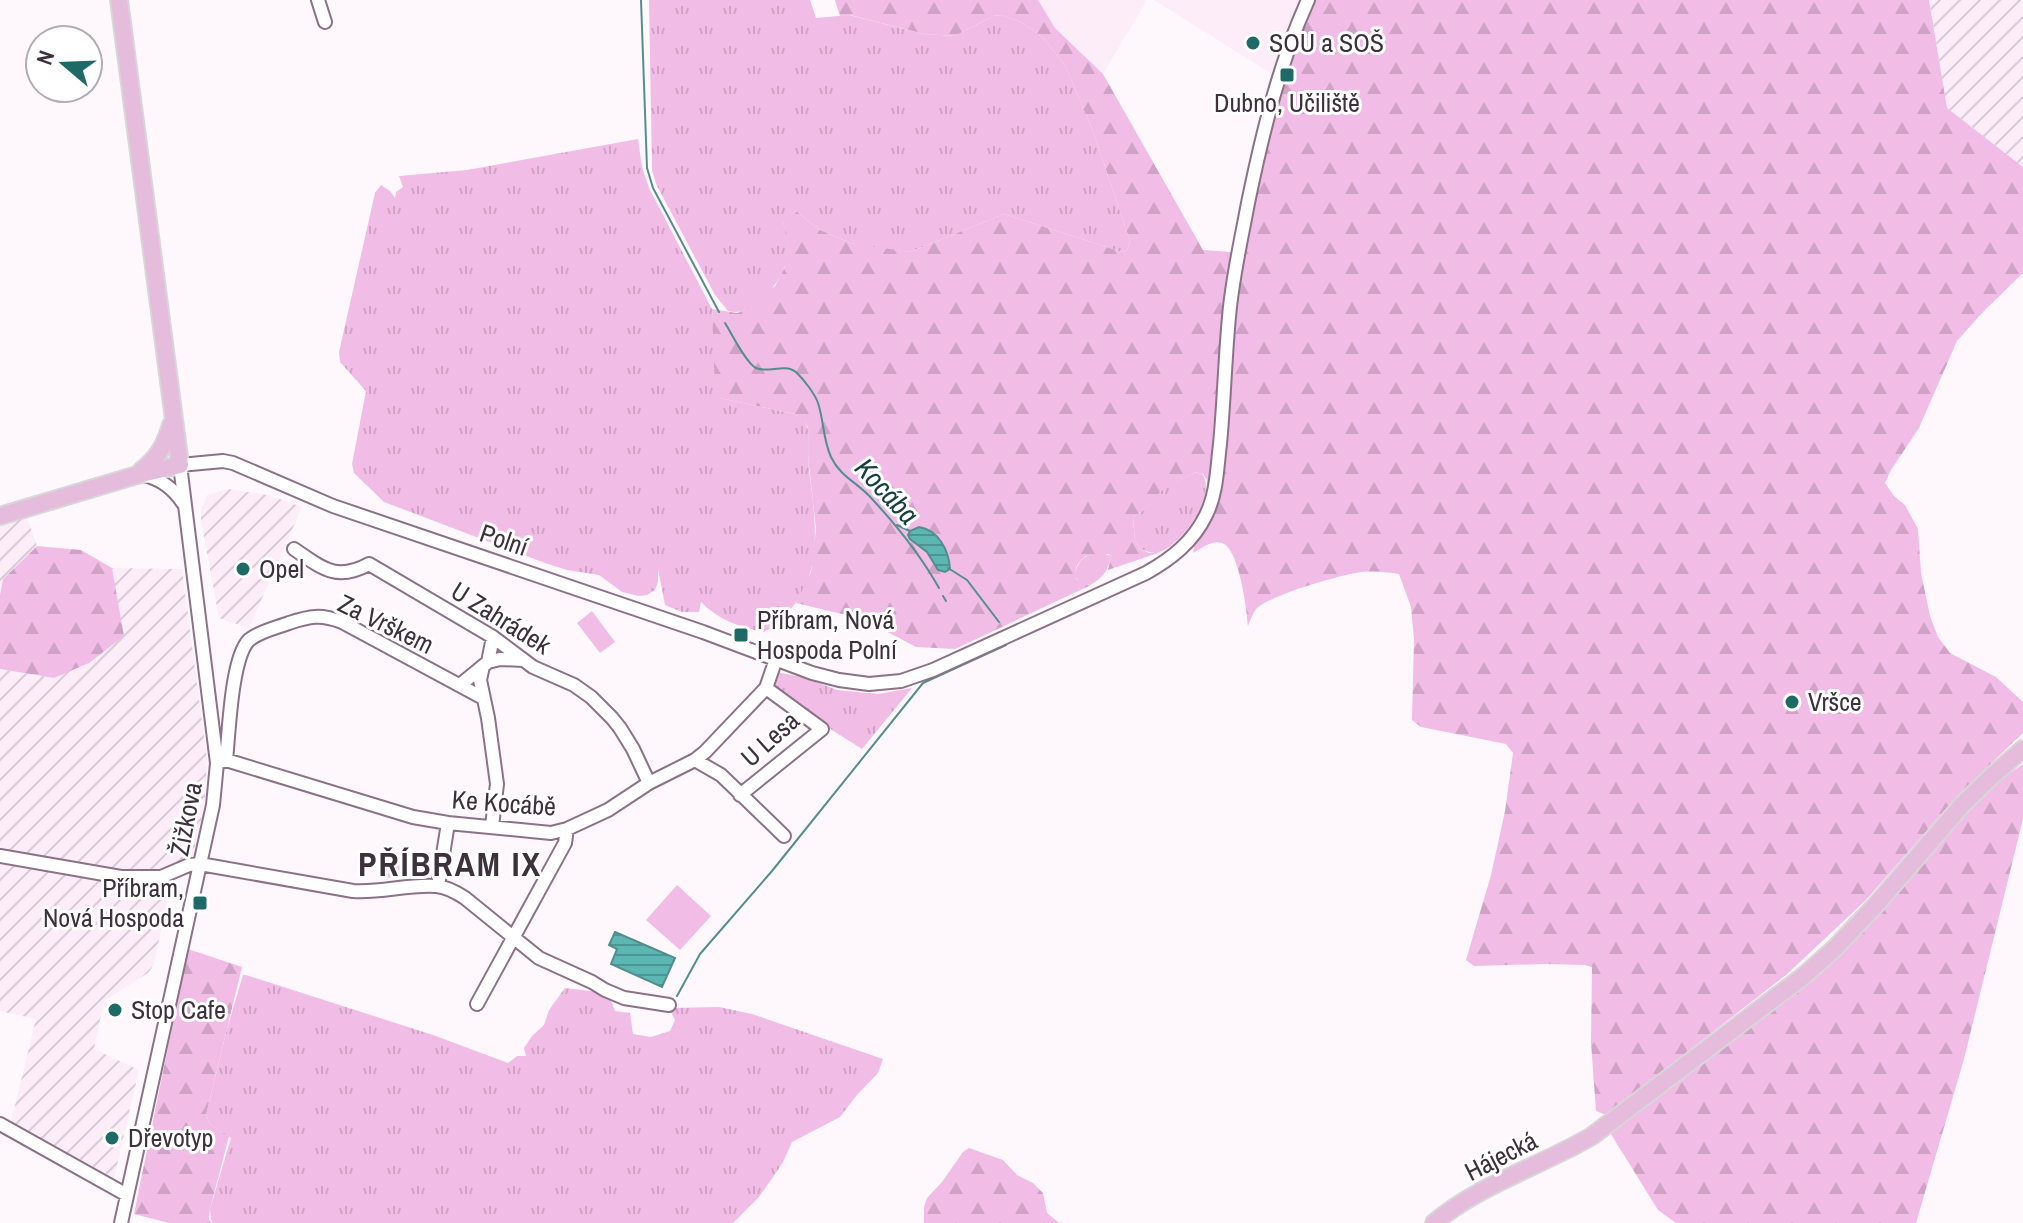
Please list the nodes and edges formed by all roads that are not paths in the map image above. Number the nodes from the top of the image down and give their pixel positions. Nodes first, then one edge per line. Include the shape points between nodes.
1 (119, 0) edge
2 (318, 0) edge
3 (1308, 0) edge
4 (325, 22) dead end
5 (173, 415) junction
6 (180, 465) junction
7 (137, 475) junction
8 (185, 506) junction
9 (0, 516) edge
10 (294, 549) dead end
11 (493, 637) junction
12 (776, 659) junction
13 (523, 660) junction
14 (485, 664) junction
15 (460, 685) junction
16 (766, 688) junction
17 (483, 698) junction
18 (2023, 749) edge
19 (695, 760) junction
20 (221, 762) junction
21 (649, 783) junction
22 (740, 795) junction
23 (448, 823) junction
24 (492, 826) junction
25 (567, 829) junction
26 (784, 836) dead end
27 (0, 856) edge
28 (200, 864) junction
29 (438, 886) junction
30 (514, 939) junction
31 (477, 1004) dead end
32 (669, 1005) dead end
33 (0, 1124) edge
34 (127, 1195) junction
35 (121, 1223) edge
36 (1434, 1223) edge

1 - 5 main road
2 - 4 street
3 - 12 street, Polní via 1257,160 1229,313 1217,479 1195,534 1146,573 901,681 839,680
5 - 6 main road
5 - 7 main road via 164,446
6 - 7 main road
6 - 8 street, Žižkova
6 - 12 street, Polní via 233,463 333,506
7 - 8 street via 169,486
7 - 9 main road
8 - 20 street, Žižkova
10 - 11 street, U Zahrádek via 337,573 369,564
11 - 13 street, U Zahrádek
11 - 14 street
12 - 16 street, Ke Kocábě
13 - 14 street
13 - 21 street, U Zahrádek via 591,697 633,749
14 - 15 street
14 - 17 street via 480,680
15 - 17 street, Za Vrškem
15 - 20 street, Za Vrškem via 342,622 318,615 304,618 262,632 239,656
16 - 19 street, Ke Kocábě
16 - 22 street, U Lesa via 822,729
17 - 24 street via 497,784
18 - 36 main road, Hájecká via 1962,805 1875,906 1805,975 1592,1136 1480,1192
19 - 21 street, Ke Kocábě
19 - 22 street, U Lesa via 721,775
20 - 23 street, Ke Kocábě
20 - 28 street, Žižkova
21 - 25 street, Ke Kocábě
22 - 26 street, U Lesa
23 - 24 street, Ke Kocábě
23 - 29 street
24 - 25 street, Ke Kocábě via 551,833
25 - 30 street via 565,843
27 - 28 street via 121,877 161,877
28 - 29 street via 353,891
28 - 34 street, Žižkova
29 - 30 street via 465,898
30 - 31 street
30 - 32 street via 539,958 605,990
33 - 34 street
34 - 35 street, Žižkova

